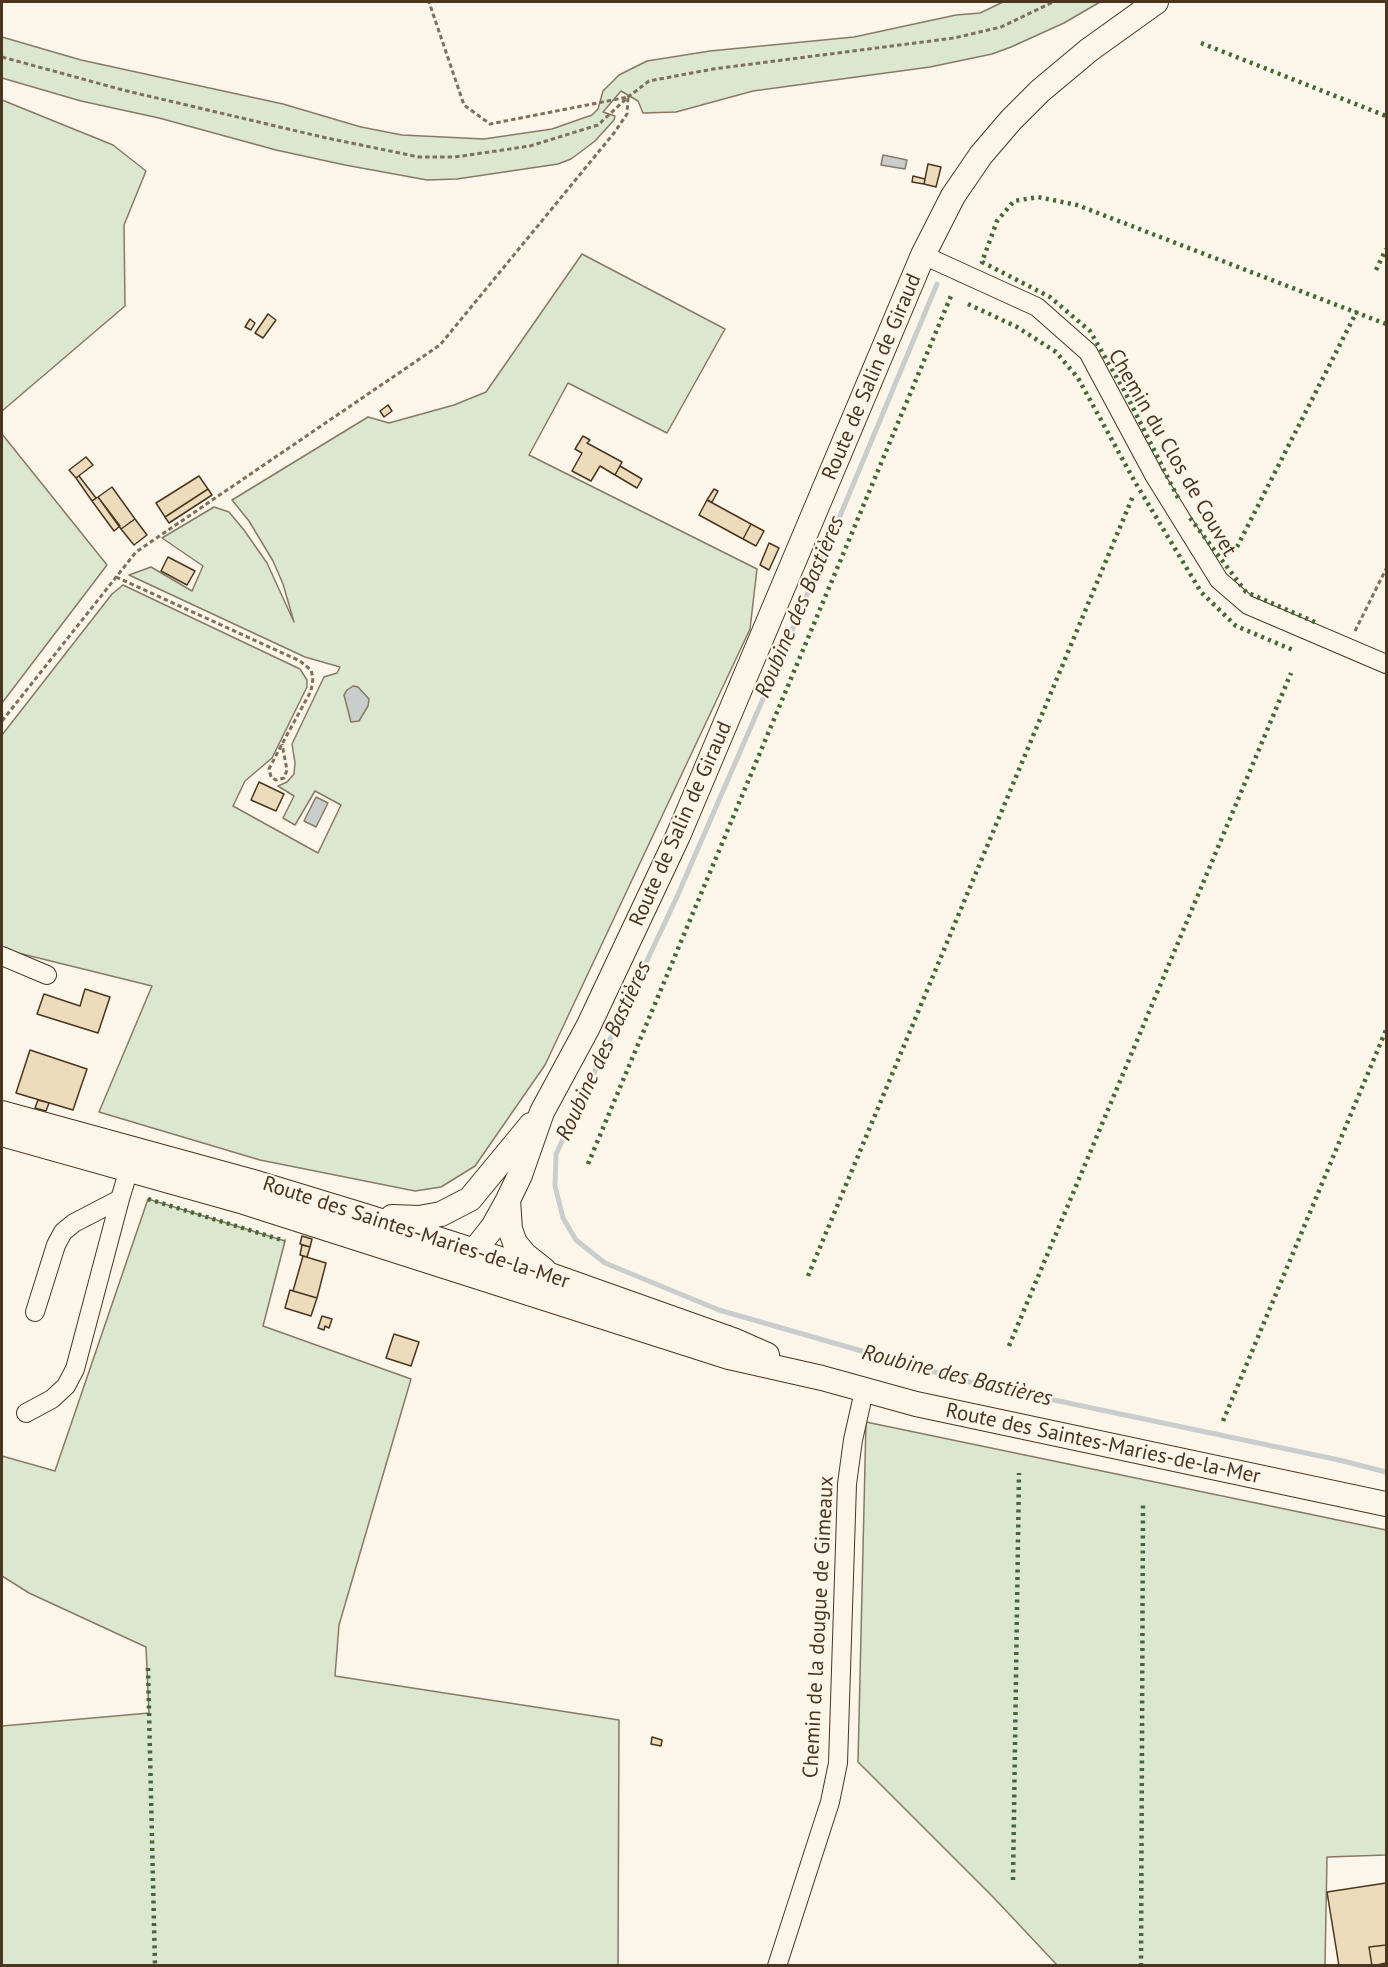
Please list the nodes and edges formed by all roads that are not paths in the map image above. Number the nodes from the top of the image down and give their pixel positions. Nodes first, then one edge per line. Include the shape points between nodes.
1 (1156, 2) edge
2 (923, 255) junction
3 (1386, 664) edge
4 (2, 956) edge
5 (47, 975) dead end
6 (542, 1112) junction
7 (2, 1113) edge
8 (2, 1134) edge
9 (76, 1144) junction
10 (131, 1159) junction
11 (120, 1199) junction
12 (470, 1199) junction
13 (508, 1200) junction
14 (362, 1227) junction
15 (465, 1248) junction
16 (456, 1269) junction
17 (550, 1275) junction
18 (35, 1312) dead end
19 (822, 1378) junction
20 (864, 1390) junction
21 (26, 1413) dead end
22 (1386, 1504) edge
23 (777, 1965) edge

1 - 2 main road, Route de Salin de Giraud via 1089,50 1011,120 953,196
2 - 3 street, Chemin du Clos de Couvet via 1037,307 1088,352 1154,475 1219,580 1248,605
2 - 6 main road, Route de Salin de Giraud via 678,836 588,1027
4 - 5 street
6 - 12 main road, Route de Salin de Giraud
6 - 13 main road, Route de Salin de Giraud
7 - 9 main road, Route des Saintes-Maries-de-la-Mer
8 - 9 main road, Route des Saintes-Maries-de-la-Mer
9 - 10 main road, Route des Saintes-Maries-de-la-Mer
10 - 11 street
10 - 14 main road, Route des Saintes-Maries-de-la-Mer
11 - 18 street via 63,1232
11 - 21 street via 75,1369 66,1386 52,1399
12 - 14 main road, Route de Salin de Giraud via 441,1214
12 - 15 main road, Route de Salin de Giraud via 459,1221
13 - 15 main road, Route de Salin de Giraud via 493,1227
13 - 17 main road, Route de Salin de Giraud via 515,1244
14 - 15 main road, Route des Saintes-Maries-de-la-Mer
14 - 16 main road, Route des Saintes-Maries-de-la-Mer
15 - 16 main road, Route de Salin de Giraud
15 - 17 main road, Route des Saintes-Maries-de-la-Mer
16 - 19 main road, Route des Saintes-Maries-de-la-Mer via 729,1357
17 - 19 main road, Route des Saintes-Maries-de-la-Mer via 733,1340
19 - 20 main road, Route des Saintes-Maries-de-la-Mer
20 - 22 main road, Route des Saintes-Maries-de-la-Mer
20 - 23 street, Chemin de la dougue de Gimeaux via 847,1484 840,1743 835,1783

